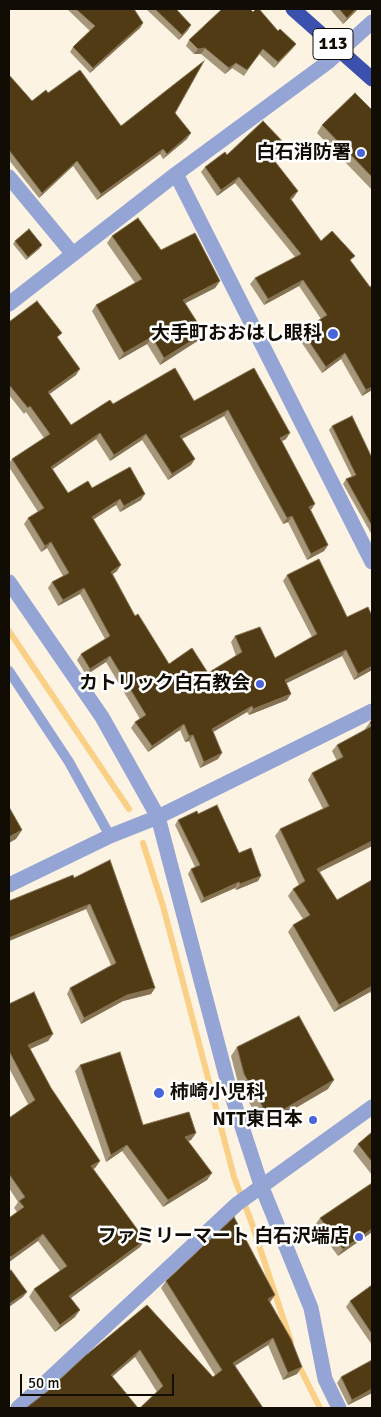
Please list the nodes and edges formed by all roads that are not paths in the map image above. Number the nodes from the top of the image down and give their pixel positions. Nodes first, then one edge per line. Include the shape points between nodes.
1 (293, 9) edge
2 (372, 22) edge
3 (341, 51) junction
4 (372, 79) edge
5 (176, 174) junction
6 (9, 177) edge
7 (72, 254) junction
8 (9, 304) edge
9 (372, 562) edge
10 (9, 582) edge
11 (11, 678) edge
12 (372, 712) edge
13 (158, 817) junction
14 (110, 836) junction
15 (9, 885) edge
16 (372, 1107) edge
17 (257, 1188) junction
18 (18, 1408) edge
19 (339, 1408) edge

1 - 3 highway, 113
2 - 3 street
3 - 4 highway, 113
3 - 5 street
5 - 7 street
5 - 9 street
6 - 7 street
7 - 8 street
10 - 13 street via 102,717
11 - 14 lane via 69,762
12 - 13 street
13 - 14 street
13 - 17 street
14 - 15 street
16 - 17 street
17 - 18 street
17 - 19 street via 312,1308 325,1379

